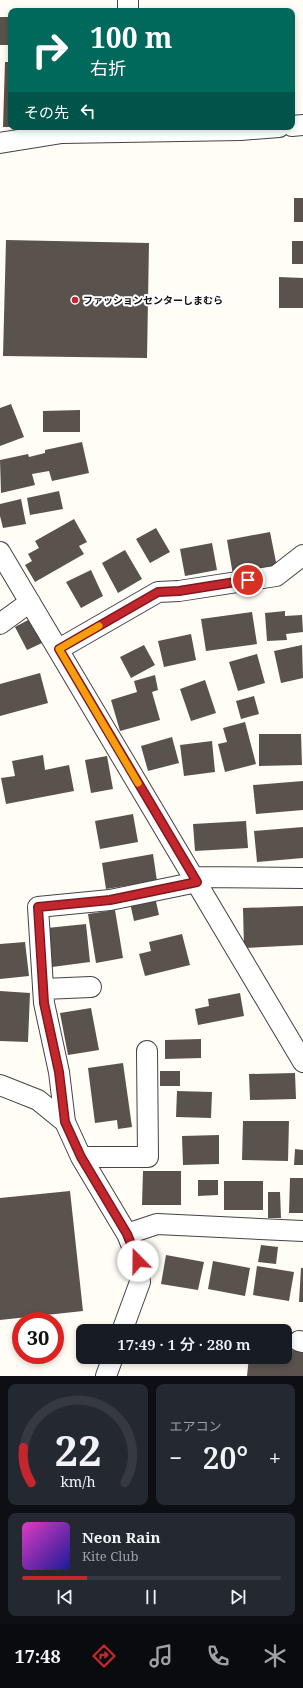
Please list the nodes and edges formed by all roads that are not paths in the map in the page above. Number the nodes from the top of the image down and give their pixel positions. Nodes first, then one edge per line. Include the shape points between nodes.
1 (132, 130) edge
2 (241, 130) edge
3 (0, 143) edge
4 (0, 552) edge
5 (303, 555) edge
6 (30, 602) junction
7 (0, 624) edge
8 (59, 649) junction
9 (303, 878) edge
10 (195, 880) junction
11 (91, 987) dead end
12 (43, 989) junction
13 (148, 1051) dead end
14 (303, 1062) edge
15 (0, 1085) edge
16 (65, 1122) junction
17 (81, 1157) junction
18 (303, 1231) edge
19 (127, 1234) junction
20 (125, 1324) edge
21 (110, 1364) edge
22 (106, 1376) edge

1 - 2 street
1 - 3 street via 62,133
4 - 6 street
5 - 8 street via 276,576 158,592
6 - 7 street
6 - 8 street
8 - 10 street
9 - 10 street
10 - 12 street via 110,900 38,907
10 - 14 street
11 - 12 street
12 - 16 street via 59,1072
13 - 17 street via 148,1157
15 - 16 street via 38,1100
16 - 17 street
17 - 19 street
18 - 19 street via 157,1224
19 - 20 street via 138,1261 140,1282
21 - 22 street

